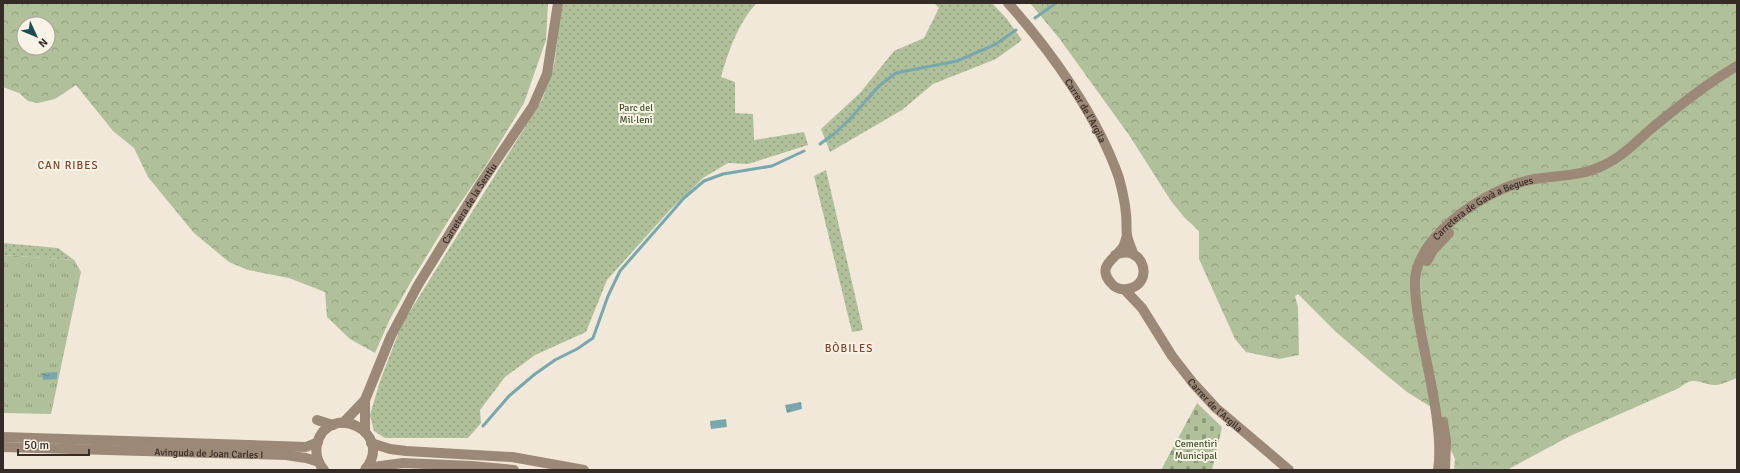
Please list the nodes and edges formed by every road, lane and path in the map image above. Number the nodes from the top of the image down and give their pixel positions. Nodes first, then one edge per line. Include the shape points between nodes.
1 (558, 3) edge
2 (1008, 3) edge
3 (1737, 66) edge
4 (1737, 72) edge
5 (1127, 235) junction
6 (1132, 253) junction
7 (1115, 255) junction
8 (1138, 285) junction
9 (1125, 290) junction
10 (1142, 308) junction
11 (364, 400) junction
12 (338, 424) junction
13 (365, 432) junction
14 (3, 437) edge
15 (319, 438) junction
16 (371, 443) junction
17 (3, 447) edge
18 (321, 466) edge
19 (366, 469) edge
20 (514, 470) edge
21 (584, 470) edge
22 (1289, 470) edge
23 (1438, 470) edge
24 (1445, 470) edge

1 - 11 main road, Carretera de la Sentiu via 546,74 533,106 479,186 418,285 391,336
2 - 5 main road, Carrer de l'Argila via 1050,55 1091,117 1110,154 1122,193
3 - 23 main road, Carretera de Gavà a Begues via 1692,95 1605,165 1572,175 1508,186 1471,207 1428,244 1415,278 1415,299 1436,418
4 - 24 main road, Carretera de Gavà a Begues via 1710,89 1612,167 1581,178 1522,187 1474,213 1444,237 1433,250 1424,268 1421,301 1444,430
5 - 6 main road, Carrer de l'Argila
5 - 7 main road
6 - 7 main road via 1121,252
6 - 8 main road via 1143,265 1144,276
7 - 9 main road via 1106,267 1107,276 1112,285
8 - 9 main road
8 - 10 main road, Carrer de l'Argila
9 - 10 main road, Carrer de l'Argila
10 - 22 main road, Carrer de l'Argila via 1172,356 1193,383 1216,408
11 - 12 main road
11 - 13 main road
12 - 13 main road via 355,425
12 - 15 main road via 317,420
13 - 16 main road
14 - 15 main road, Avinguda de Joan Carles I via 306,447
15 - 18 main road via 316,452
16 - 19 main road via 372,455
16 - 21 main road via 406,451 512,456
17 - 18 main road, Avinguda de Joan Carles I via 278,455 306,458
19 - 20 main road via 403,463

